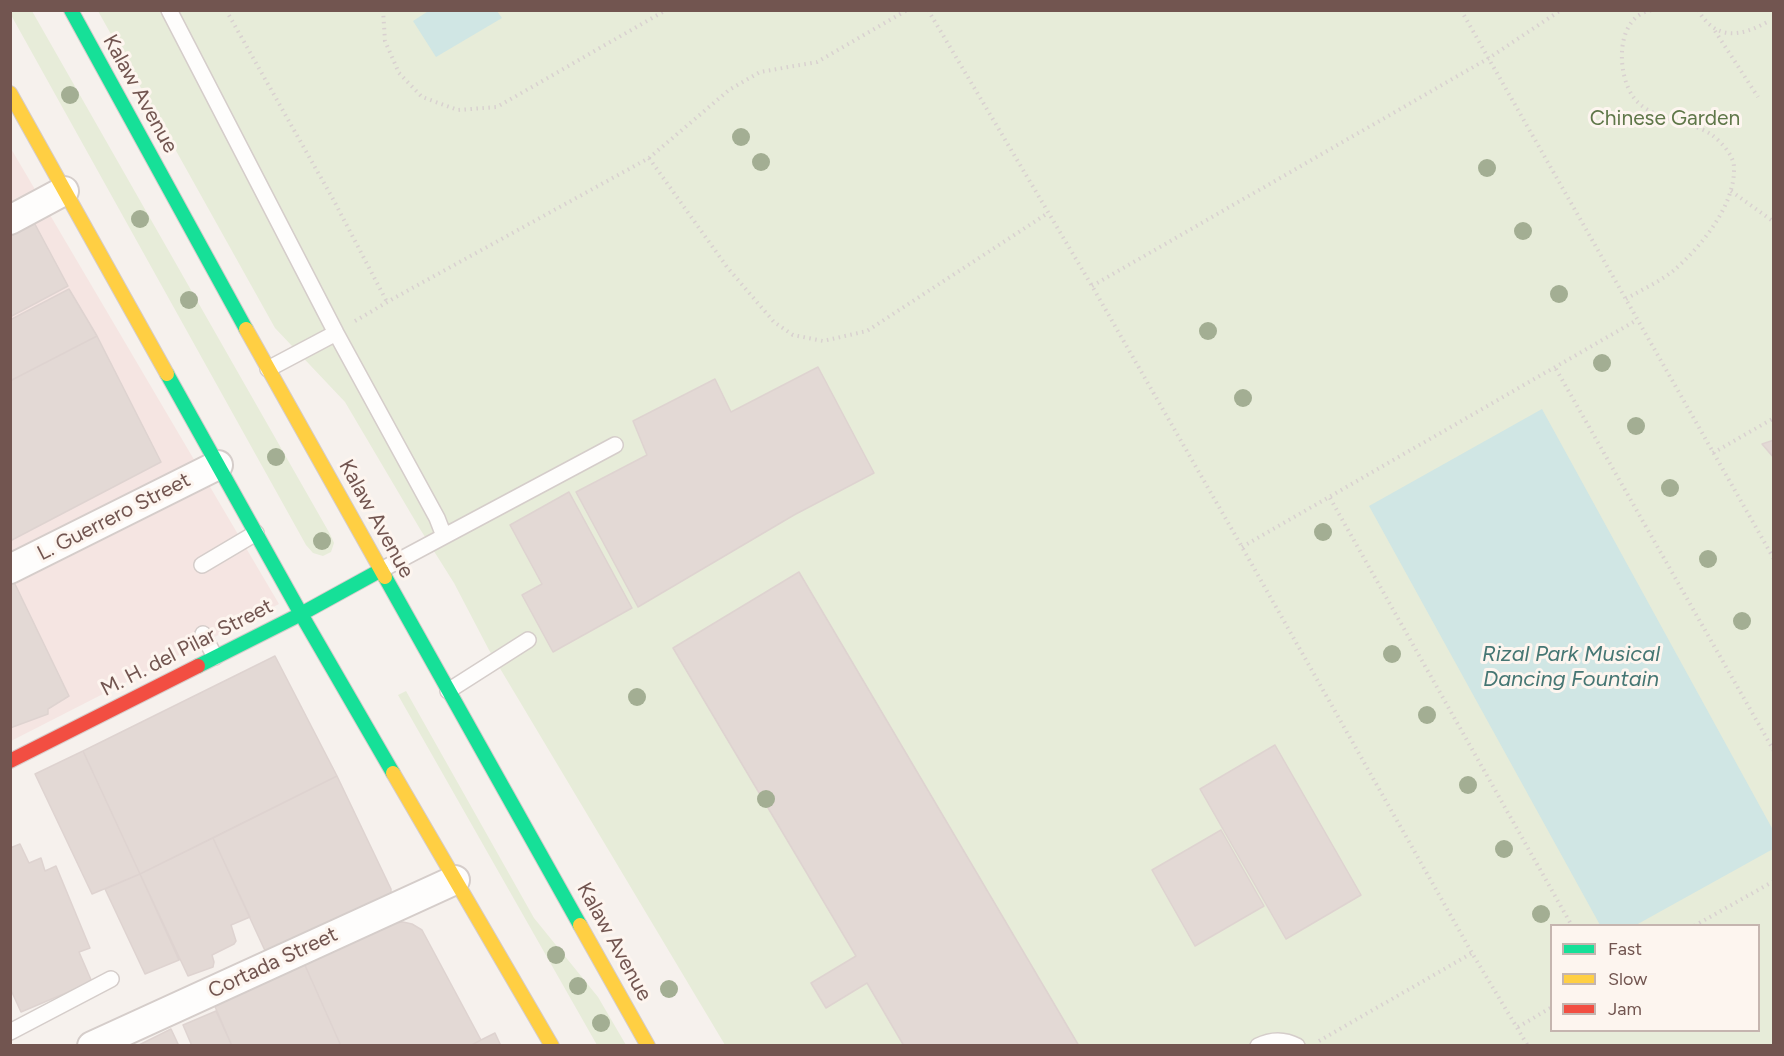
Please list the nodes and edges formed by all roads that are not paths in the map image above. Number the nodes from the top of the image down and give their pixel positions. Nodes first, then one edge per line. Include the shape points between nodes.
1 (71, 10) edge
2 (170, 10) edge
3 (10, 93) edge
4 (64, 192) junction
5 (10, 220) edge
6 (336, 333) junction
7 (268, 369) junction
8 (615, 445) dead end
9 (218, 465) junction
10 (256, 533) junction
11 (444, 536) junction
12 (202, 565) dead end
13 (10, 568) edge
14 (381, 570) junction
15 (301, 614) junction
16 (203, 634) dead end
17 (528, 640) dead end
18 (215, 657) junction
19 (448, 691) junction
20 (10, 760) edge
21 (455, 880) junction
22 (111, 980) dead end
23 (10, 1032) edge
24 (92, 1046) edge
25 (552, 1046) edge
26 (648, 1046) edge
27 (1258, 1046) edge
28 (1297, 1046) edge

1 - 7 street, Kalaw Avenue
2 - 6 lane
3 - 4 street
4 - 5 street
4 - 9 street
6 - 7 lane
6 - 11 lane
7 - 14 street, Kalaw Avenue
8 - 11 lane
9 - 10 street
9 - 13 street, L. Guerrero Street
10 - 12 lane
10 - 15 street
11 - 14 lane
14 - 15 street, M. H. del Pilar Street
14 - 19 street, Kalaw Avenue
15 - 18 street, M. H. del Pilar Street
15 - 21 street
16 - 18 lane
17 - 19 lane
18 - 20 street, M. H. del Pilar Street
19 - 26 street, Kalaw Avenue
21 - 24 street, Cortada Street
21 - 25 street
22 - 23 lane
27 - 28 lane via 1276,1040

